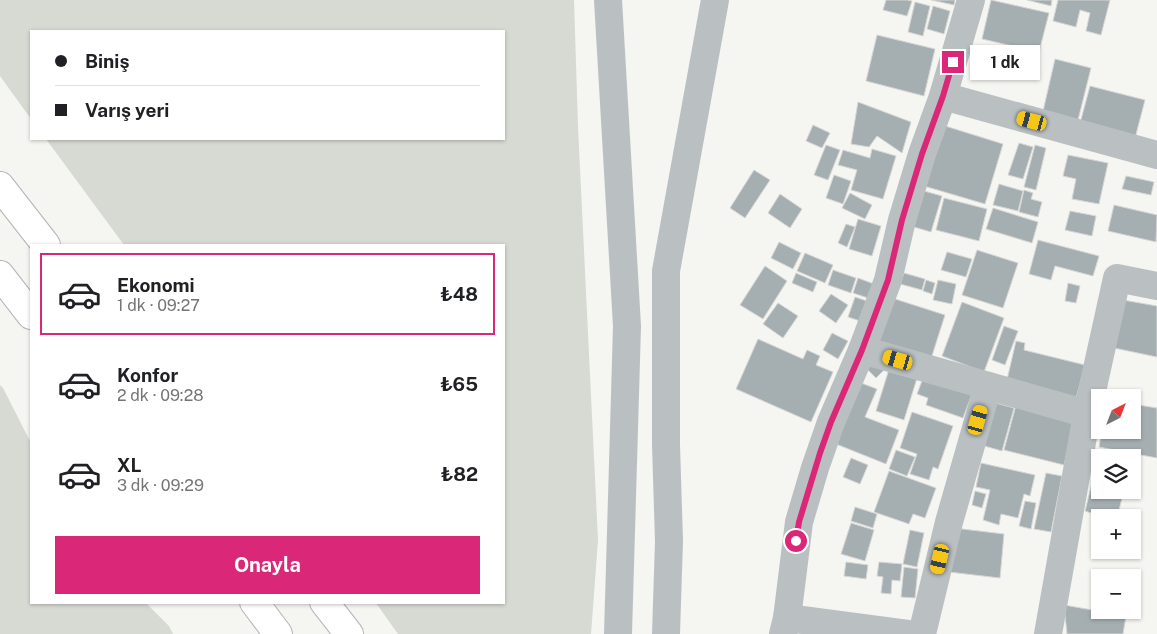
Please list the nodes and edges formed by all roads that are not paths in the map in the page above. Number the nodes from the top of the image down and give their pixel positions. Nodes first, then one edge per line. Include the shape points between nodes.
1 (608, 0) edge
2 (715, 0) edge
3 (971, 0) edge
4 (943, 96) junction
5 (1157, 155) edge
6 (0, 186) edge
7 (45, 244) edge
8 (0, 275) edge
9 (1157, 286) edge
10 (30, 314) edge
11 (862, 350) junction
12 (988, 386) junction
13 (1087, 414) junction
14 (256, 604) edge
15 (326, 604) edge
16 (785, 626) edge
17 (278, 634) edge
18 (349, 634) edge
19 (618, 634) edge
20 (666, 634) edge
21 (908, 634) edge
22 (922, 634) edge
23 (1048, 634) edge

1 - 19 street via 627,326
2 - 20 street via 666,271 669,541
3 - 4 street
4 - 5 street
4 - 11 street via 902,220 888,280
6 - 7 highway
8 - 10 highway
9 - 13 street via 1117,278
11 - 12 street
11 - 16 street via 831,422 799,522
12 - 13 street
12 - 22 street via 949,522
13 - 23 street
14 - 17 highway
15 - 18 highway
16 - 21 street

